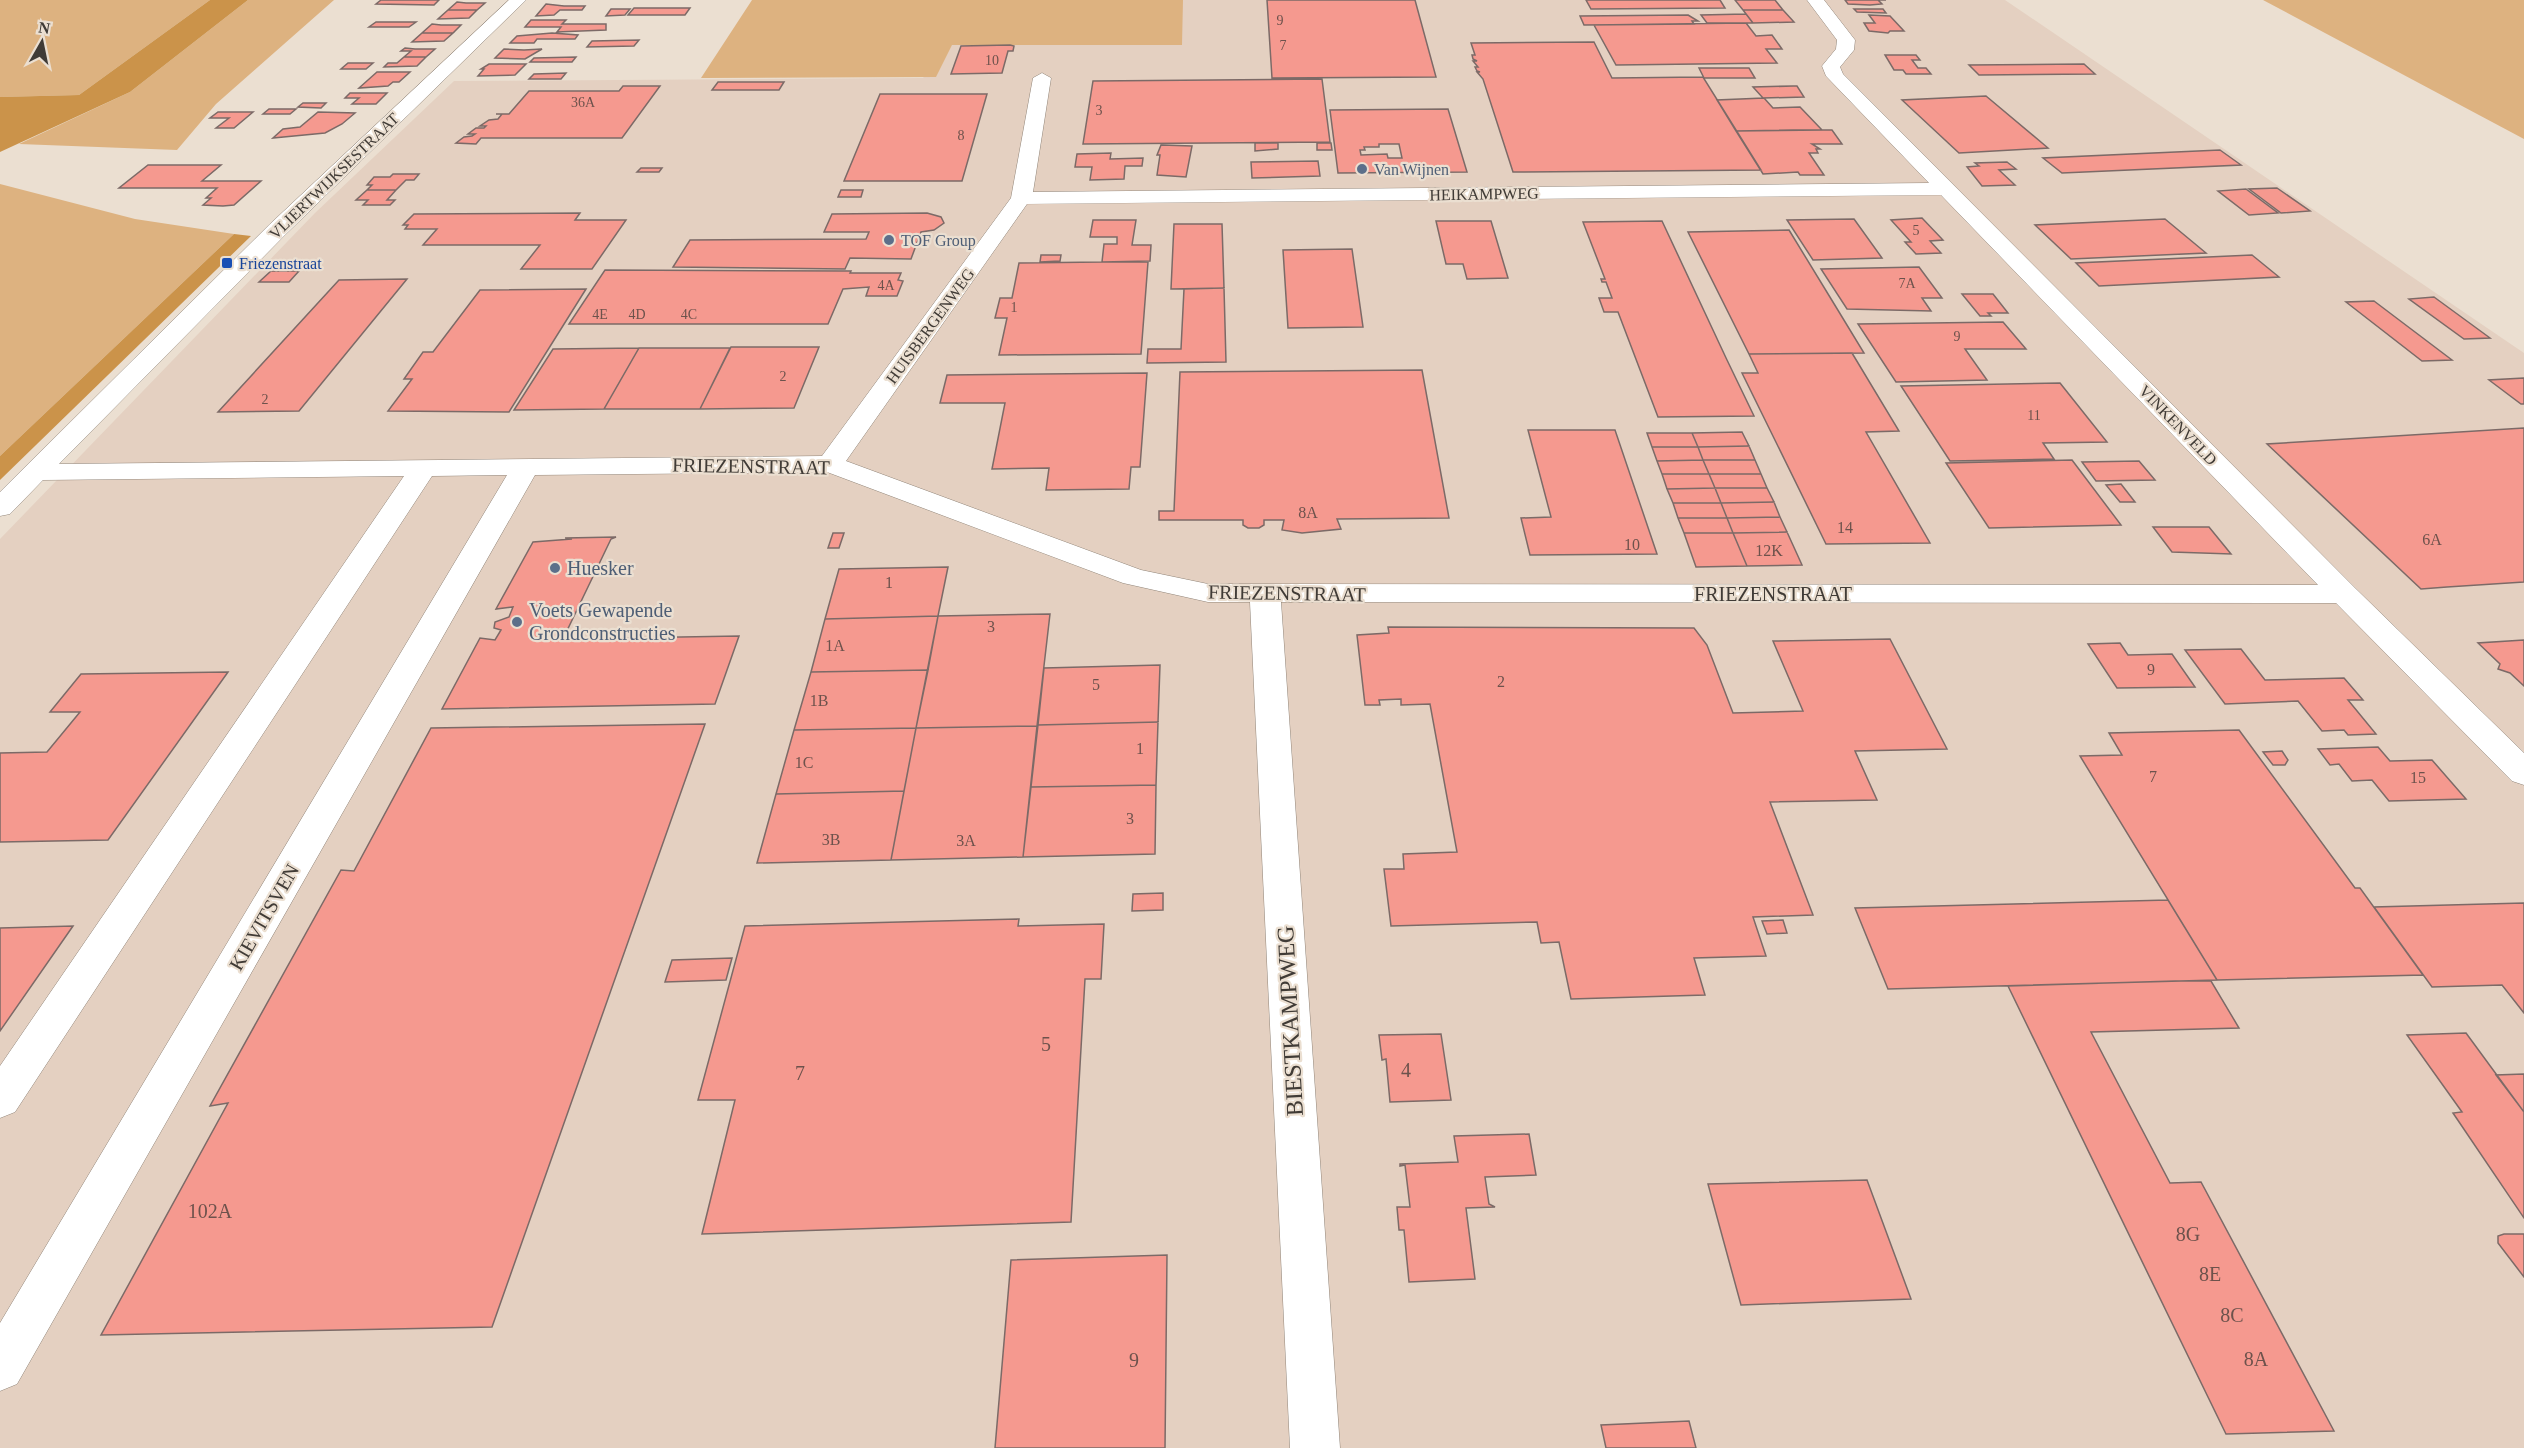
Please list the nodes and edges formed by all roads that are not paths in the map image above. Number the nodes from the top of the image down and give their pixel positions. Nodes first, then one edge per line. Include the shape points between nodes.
1 (519, 0) edge
2 (1815, 0) edge
3 (1042, 78) dead end
4 (1947, 189) junction
5 (1022, 198) junction
6 (830, 464) junction
7 (527, 465) junction
8 (424, 467) junction
9 (37, 472) junction
10 (0, 508) edge
11 (1265, 594) junction
12 (2344, 594) junction
13 (2524, 773) edge
14 (0, 1100) edge
15 (0, 1368) edge
16 (1316, 1448) edge

1 - 9 street, VLIERTWIJKSESTRAAT via 277,230
2 - 4 street, VINKENVELD via 1845,40 1845,50 1831,66 1835,75
3 - 5 street, HUISBERGENWEG
4 - 5 street, HEIKAMPWEG
4 - 12 street, VINKENVELD
5 - 6 street, HUISBERGENWEG
6 - 7 street, FRIEZENSTRAAT
6 - 11 street, FRIEZENSTRAAT via 1133,577 1208,593
7 - 8 street, FRIEZENSTRAAT
7 - 15 street, KIEVITSVEN
8 - 9 street, FRIEZENSTRAAT
8 - 14 street
9 - 10 street, VLIERTWIJKSESTRAAT
11 - 12 street, FRIEZENSTRAAT
11 - 16 street, BIESTKAMPWEG
12 - 13 street, VINKENVELD

